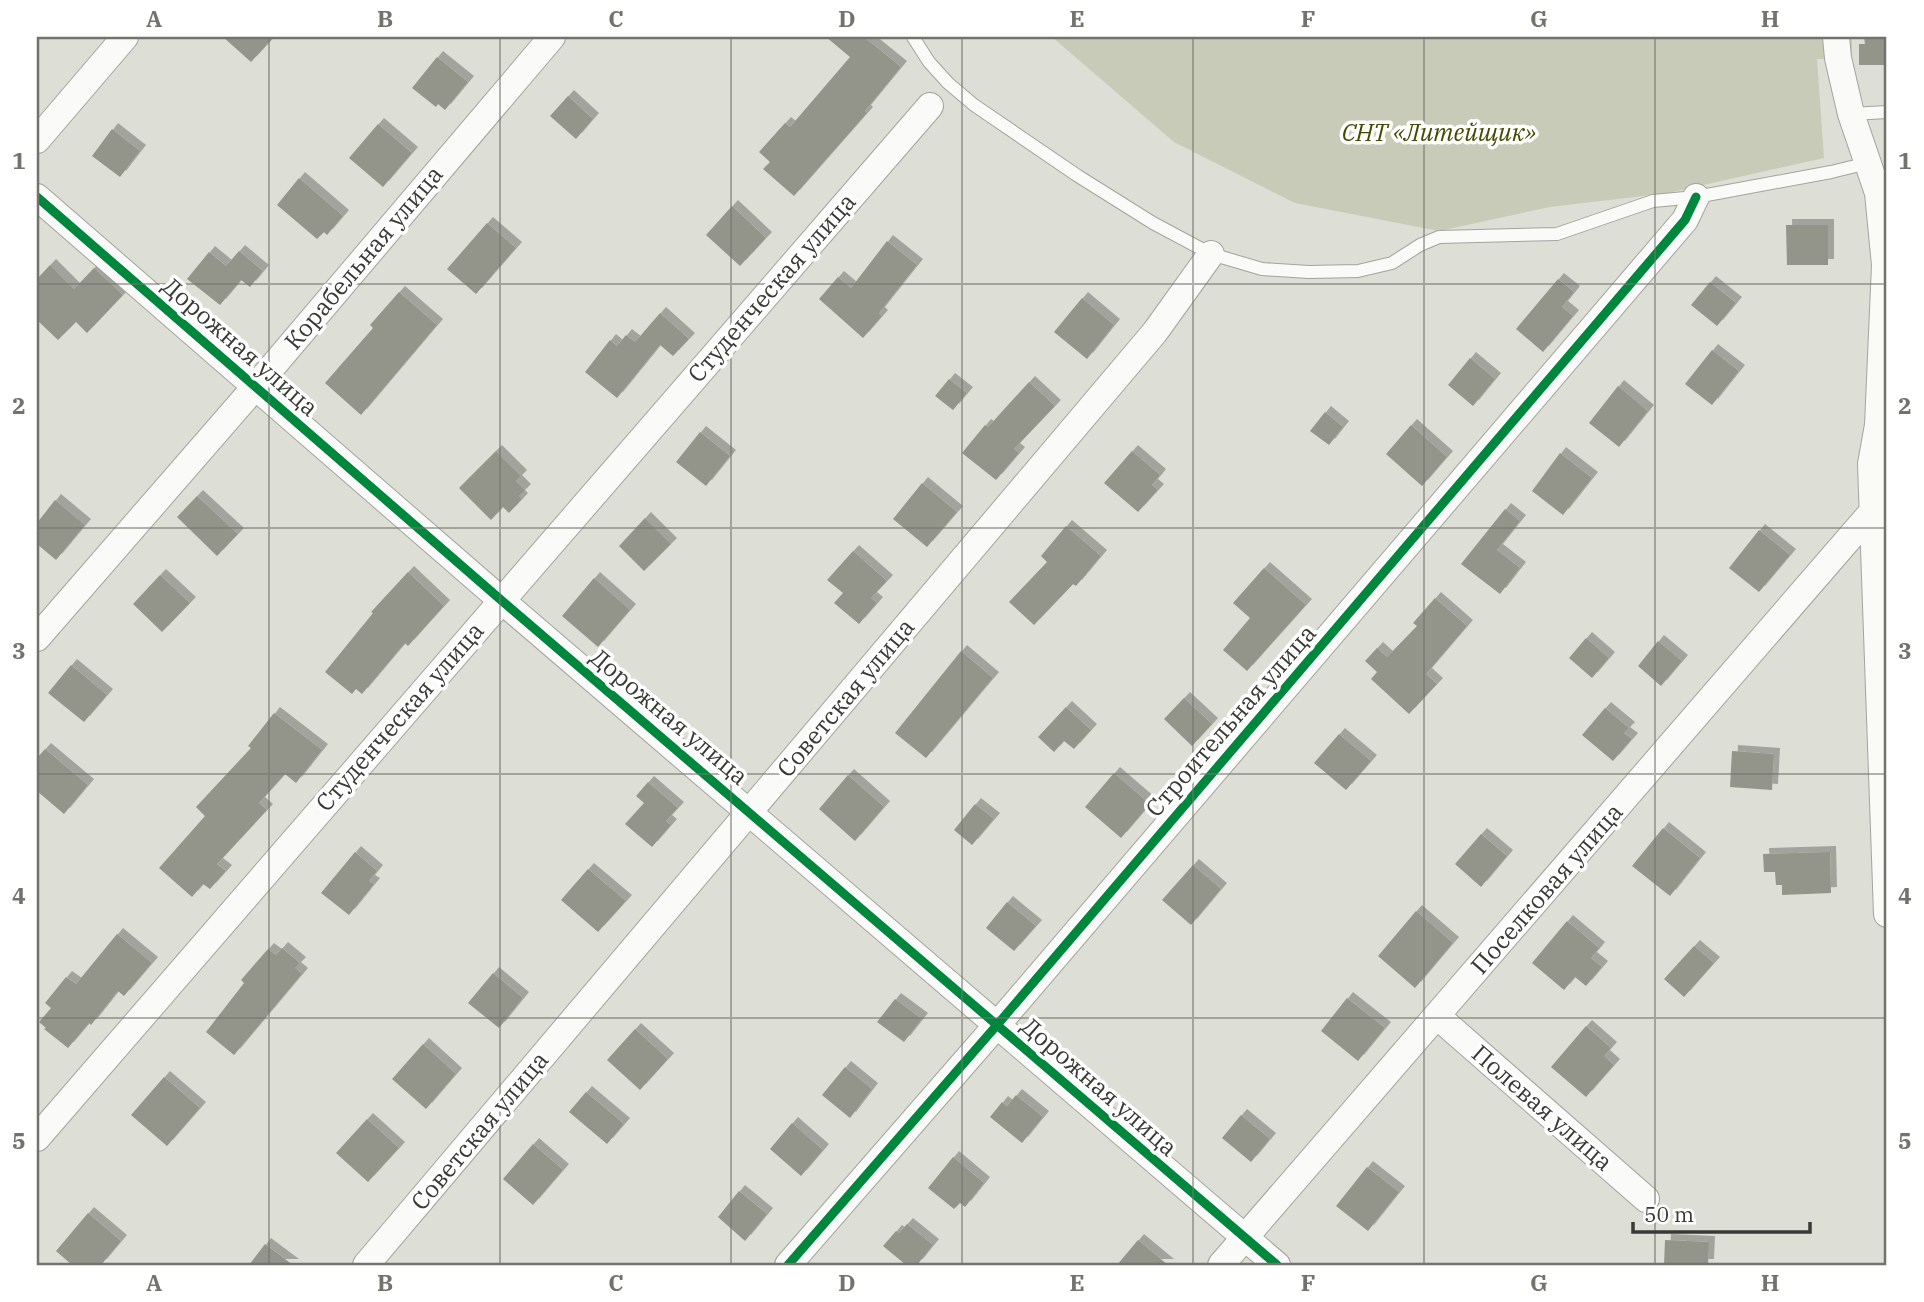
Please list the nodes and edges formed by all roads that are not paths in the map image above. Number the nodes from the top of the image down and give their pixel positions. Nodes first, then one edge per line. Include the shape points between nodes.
1 (125, 37) edge
2 (552, 37) edge
3 (913, 37) edge
4 (1836, 37) edge
5 (930, 106) dead end
6 (1887, 112) edge
7 (1851, 114) junction
8 (37, 140) edge
9 (1868, 163) junction
10 (37, 197) edge
11 (1696, 197) junction
12 (1211, 254) junction
13 (256, 386) junction
14 (1882, 425) edge
15 (1872, 512) junction
16 (501, 600) junction
17 (37, 638) edge
18 (1884, 700) edge
19 (1884, 766) edge
20 (751, 812) junction
21 (1887, 914) edge
22 (1437, 1016) junction
23 (997, 1025) junction
24 (37, 1138) edge
25 (1646, 1199) dead end
26 (1245, 1237) junction
27 (366, 1265) edge
28 (788, 1265) edge
29 (1221, 1265) edge
30 (1277, 1265) edge

1 - 8 street
2 - 13 street, Корабельная улица
3 - 12 lane via 929,62 974,106 1153,223
4 - 7 street
5 - 16 street, Студенческая улица
6 - 7 lane
7 - 9 street
9 - 11 lane
9 - 14 street via 1878,193 1885,265
10 - 13 street, Дорожная улица
11 - 12 lane via 1653,201 1557,234 1439,237 1392,263 1358,271 1262,269
11 - 23 street, Строительная улица via 1685,220
12 - 20 street, Советская улица via 1155,332
13 - 16 street, Дорожная улица
13 - 17 street, Корабельная улица
14 - 15 street via 1871,464
15 - 18 street
15 - 22 street, Поселковая улица
16 - 20 street, Дорожная улица
16 - 24 street, Студенческая улица
18 - 19 street
19 - 21 street
20 - 23 street, Дорожная улица
20 - 27 street, Советская улица
22 - 25 street, Полевая улица
22 - 26 street, Поселковая улица
23 - 26 street, Дорожная улица
23 - 28 street, Строительная улица
26 - 29 street, Поселковая улица
26 - 30 street, Дорожная улица

